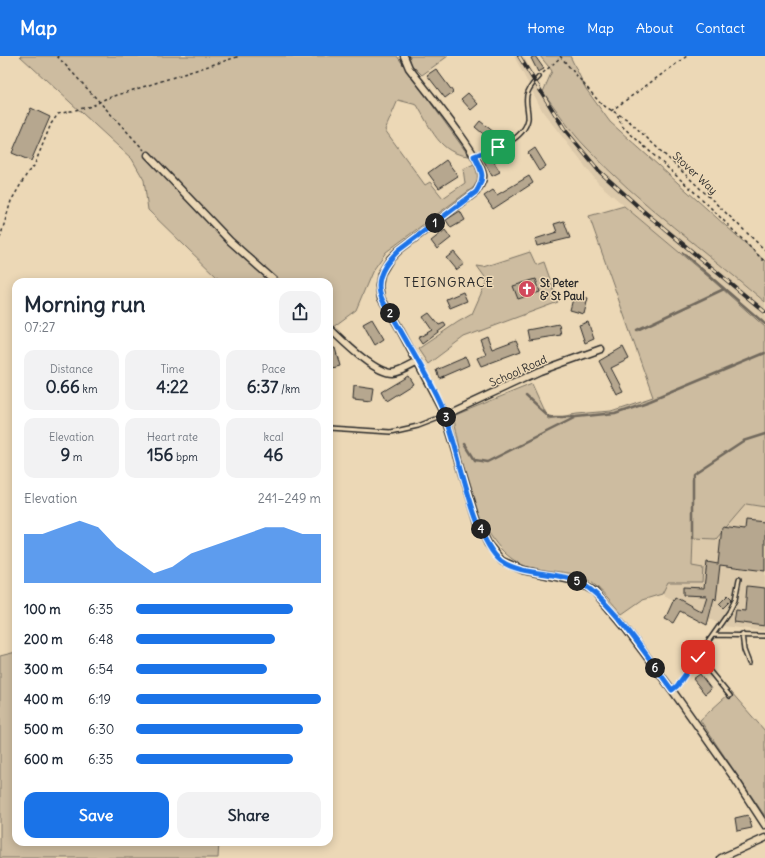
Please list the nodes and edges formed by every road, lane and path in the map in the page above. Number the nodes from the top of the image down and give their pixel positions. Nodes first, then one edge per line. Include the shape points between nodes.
1 (57, 56) edge
2 (240, 56) edge
3 (404, 56) edge
4 (686, 56) edge
5 (560, 57) edge
6 (539, 77) joint
7 (100, 102) junction
8 (611, 111) junction
9 (618, 115) junction
10 (148, 155) joint
11 (474, 156) junction
12 (0, 238) edge
13 (765, 250) edge
14 (765, 262) edge
15 (271, 278) edge
16 (333, 331) edge
17 (601, 349) dead end
18 (418, 362) junction
19 (445, 415) junction
20 (333, 428) edge
21 (739, 579) dead end
22 (742, 634) junction
23 (714, 635) junction
24 (765, 636) edge
25 (698, 657) junction
26 (749, 663) dead end
27 (672, 690) junction
28 (730, 696) dead end
29 (765, 825) edge
30 (765, 838) edge
31 (721, 858) edge

1 - 7 path
2 - 7 path
3 - 11 street via 409,68
4 - 8 path
5 - 6 path
5 - 8 path, Stover Way via 582,84
6 - 11 lane via 528,92 526,127 519,135 498,147
7 - 10 path
7 - 12 path via 58,114 34,166 11,201
8 - 9 path, Stover Way
9 - 13 path, Stover Way via 628,120
9 - 14 path via 623,127
10 - 15 street via 230,242
11 - 18 street via 483,176 482,184 476,192 399,250 381,274 381,298
16 - 18 street via 384,372 393,373
17 - 19 street, School Road via 540,371
18 - 19 street
19 - 20 lane via 418,426 391,432
19 - 27 street via 478,523 488,544 502,561 523,570 576,581 594,591
21 - 23 lane via 735,600
22 - 23 lane
22 - 24 lane
22 - 26 lane
23 - 25 lane
25 - 27 lane
25 - 28 lane
27 - 29 street
30 - 31 street

